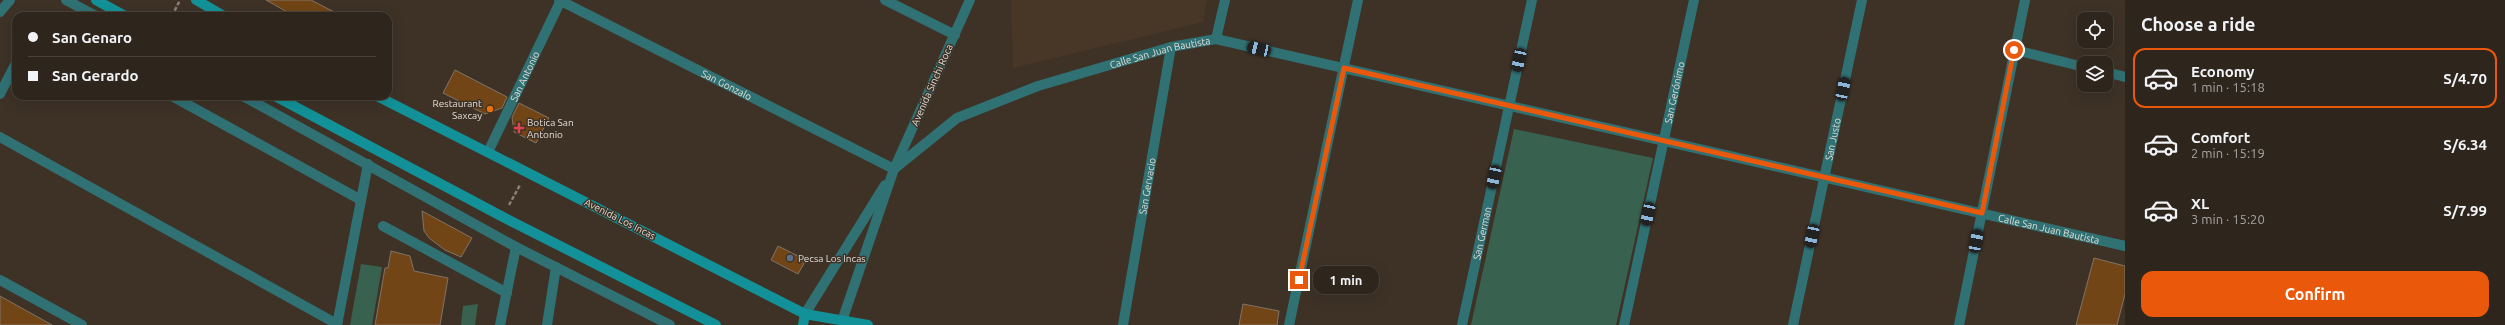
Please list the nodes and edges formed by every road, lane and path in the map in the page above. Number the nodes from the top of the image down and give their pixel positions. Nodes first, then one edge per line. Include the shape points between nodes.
1 (10, 0) edge
2 (66, 0) edge
3 (96, 0) edge
4 (180, 0) edge
5 (196, 0) edge
6 (560, 0) edge
7 (885, 0) edge
8 (970, 0) edge
9 (1225, 0) edge
10 (1358, 0) edge
11 (1532, 0) edge
12 (1694, 0) edge
13 (1862, 0) edge
14 (2025, 0) edge
15 (0, 12) edge
16 (88, 12) edge
17 (118, 12) edge
18 (174, 12) edge
19 (217, 12) edge
20 (955, 35) junction
21 (1216, 39) junction
22 (1171, 48) junction
23 (2014, 50) junction
24 (2077, 65) edge
25 (1344, 68) junction
26 (12, 71) edge
27 (2113, 74) edge
28 (2125, 77) edge
29 (0, 94) edge
30 (179, 100) edge
31 (250, 100) edge
32 (283, 100) edge
33 (385, 100) edge
34 (1510, 106) junction
35 (0, 137) edge
36 (1663, 141) junction
37 (488, 152) junction
38 (368, 164) junction
39 (894, 169) junction
40 (1824, 177) junction
41 (361, 200) junction
42 (1982, 213) junction
43 (384, 226) dead end
44 (2125, 246) edge
45 (516, 247) junction
46 (556, 267) junction
47 (0, 280) edge
48 (506, 293) junction
49 (805, 314) junction
50 (842, 323) edge
51 (82, 325) edge
52 (337, 325) edge
53 (500, 325) edge
54 (547, 325) edge
55 (670, 325) edge
56 (716, 325) edge
57 (803, 325) edge
58 (868, 325) edge
59 (1123, 325) edge
60 (1289, 325) edge
61 (1462, 325) edge
62 (1624, 325) edge
63 (1793, 325) edge
64 (1959, 325) edge

1 - 15 street
2 - 16 street
3 - 17 main road
4 - 18 path
5 - 19 main road
6 - 37 street, San Antonio
6 - 39 street, San Gonzalo
7 - 20 street
8 - 20 street, Avenida Sinchi Roca
9 - 21 street
10 - 25 street
11 - 34 street, San German
12 - 36 street, San Gerónimo
13 - 40 street, San Justo
14 - 23 street
20 - 39 street, Avenida Sinchi Roca
21 - 22 street, Calle San Juan Bautista
21 - 25 street, Calle San Juan Bautista
22 - 39 street, Calle San Juan Bautista via 1038,86 957,118
22 - 59 street, San Gervacio
23 - 24 street
23 - 42 street
25 - 34 street, Calle San Juan Bautista
25 - 60 street
26 - 29 street
27 - 28 street
30 - 41 street
31 - 38 street
32 - 56 main road
33 - 37 main road, Avenida Los Incas
34 - 36 street, Calle San Juan Bautista
34 - 61 street, San German
35 - 52 street
36 - 40 street, Calle San Juan Bautista
36 - 62 street, San Gerónimo
37 - 49 main road, Avenida Los Incas
38 - 41 street
38 - 45 street
39 - 49 street, Avenida Sinchi Roca
39 - 50 street, Avenida Sinchi Roca
40 - 42 street, Calle San Juan Bautista
40 - 63 street, San Justo
41 - 52 street
42 - 44 street, Calle San Juan Bautista
42 - 64 street
43 - 48 street
45 - 46 street
45 - 48 street
46 - 54 street
46 - 55 street
47 - 51 street
48 - 53 street
49 - 50 main road, Avenida Los Incas
49 - 57 main road, Avenida Sinchi Roca
50 - 58 main road, Avenida Los Incas

